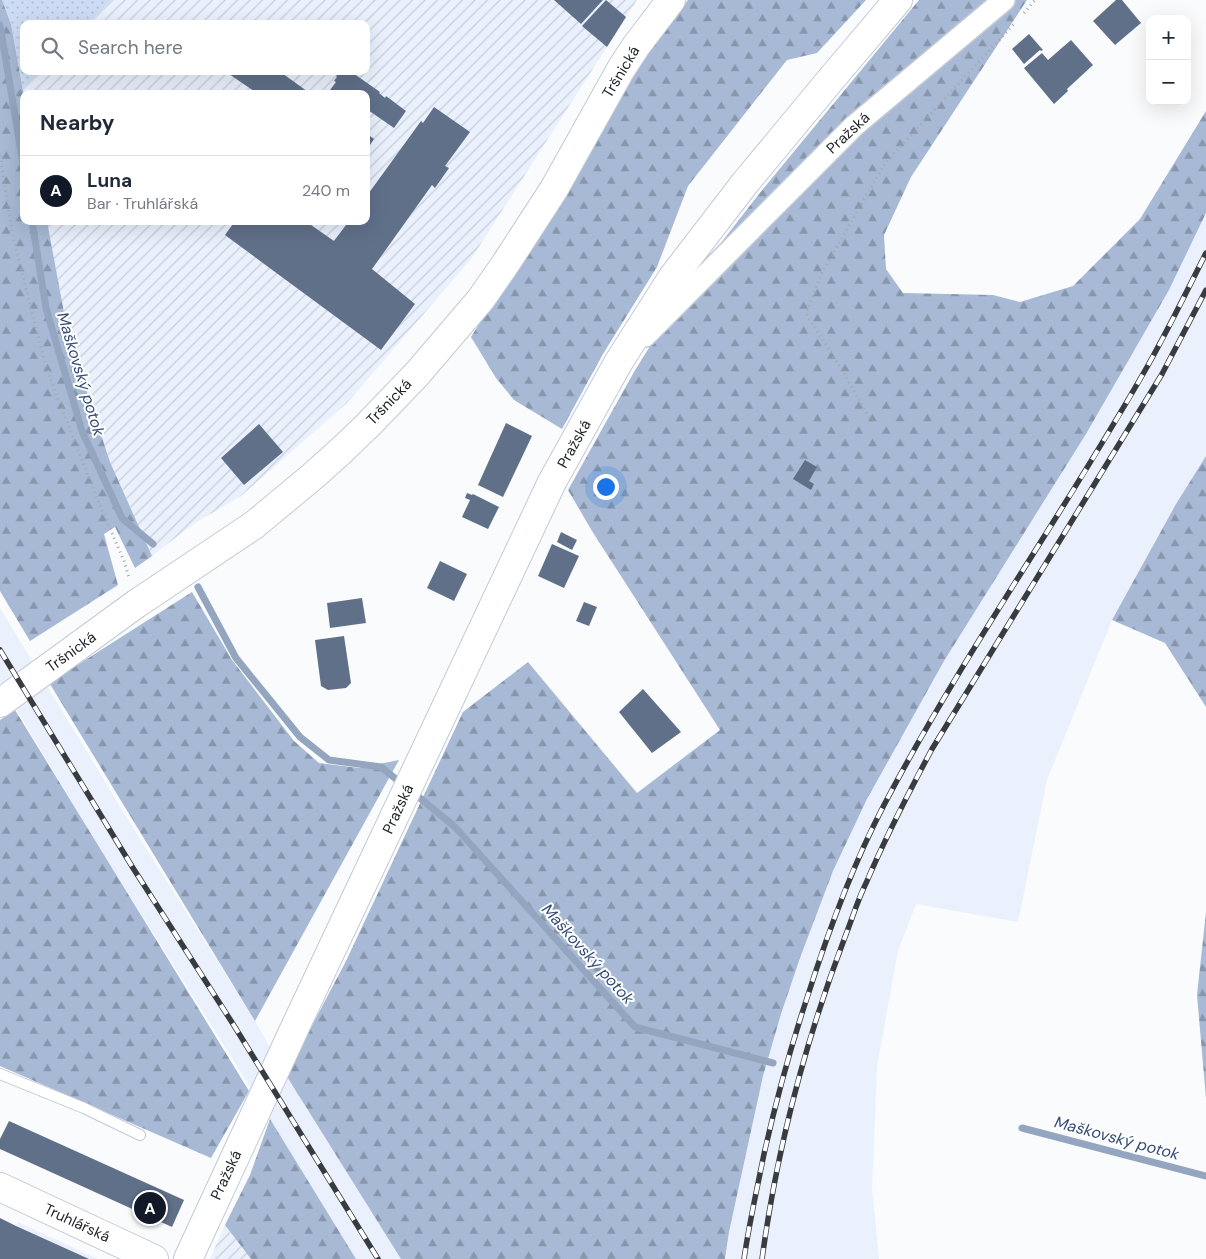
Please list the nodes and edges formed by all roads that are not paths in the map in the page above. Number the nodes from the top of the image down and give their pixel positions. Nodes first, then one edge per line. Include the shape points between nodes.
1 (670, 0) edge
2 (898, 0) edge
3 (1004, 0) edge
4 (618, 363) junction
5 (0, 703) edge
6 (0, 1074) edge
7 (140, 1135) dead end
8 (0, 1187) edge
9 (154, 1259) edge
10 (188, 1259) edge

1 - 5 main road, Tršnická via 621,69 554,189 506,263 481,299 417,374 342,450 254,525 136,604
2 - 4 main road, Pražská via 745,182 672,278
3 - 4 street, Pražská via 854,126
4 - 10 main road, Pražská via 552,482
6 - 7 lane
8 - 9 main road, Truhlářská

